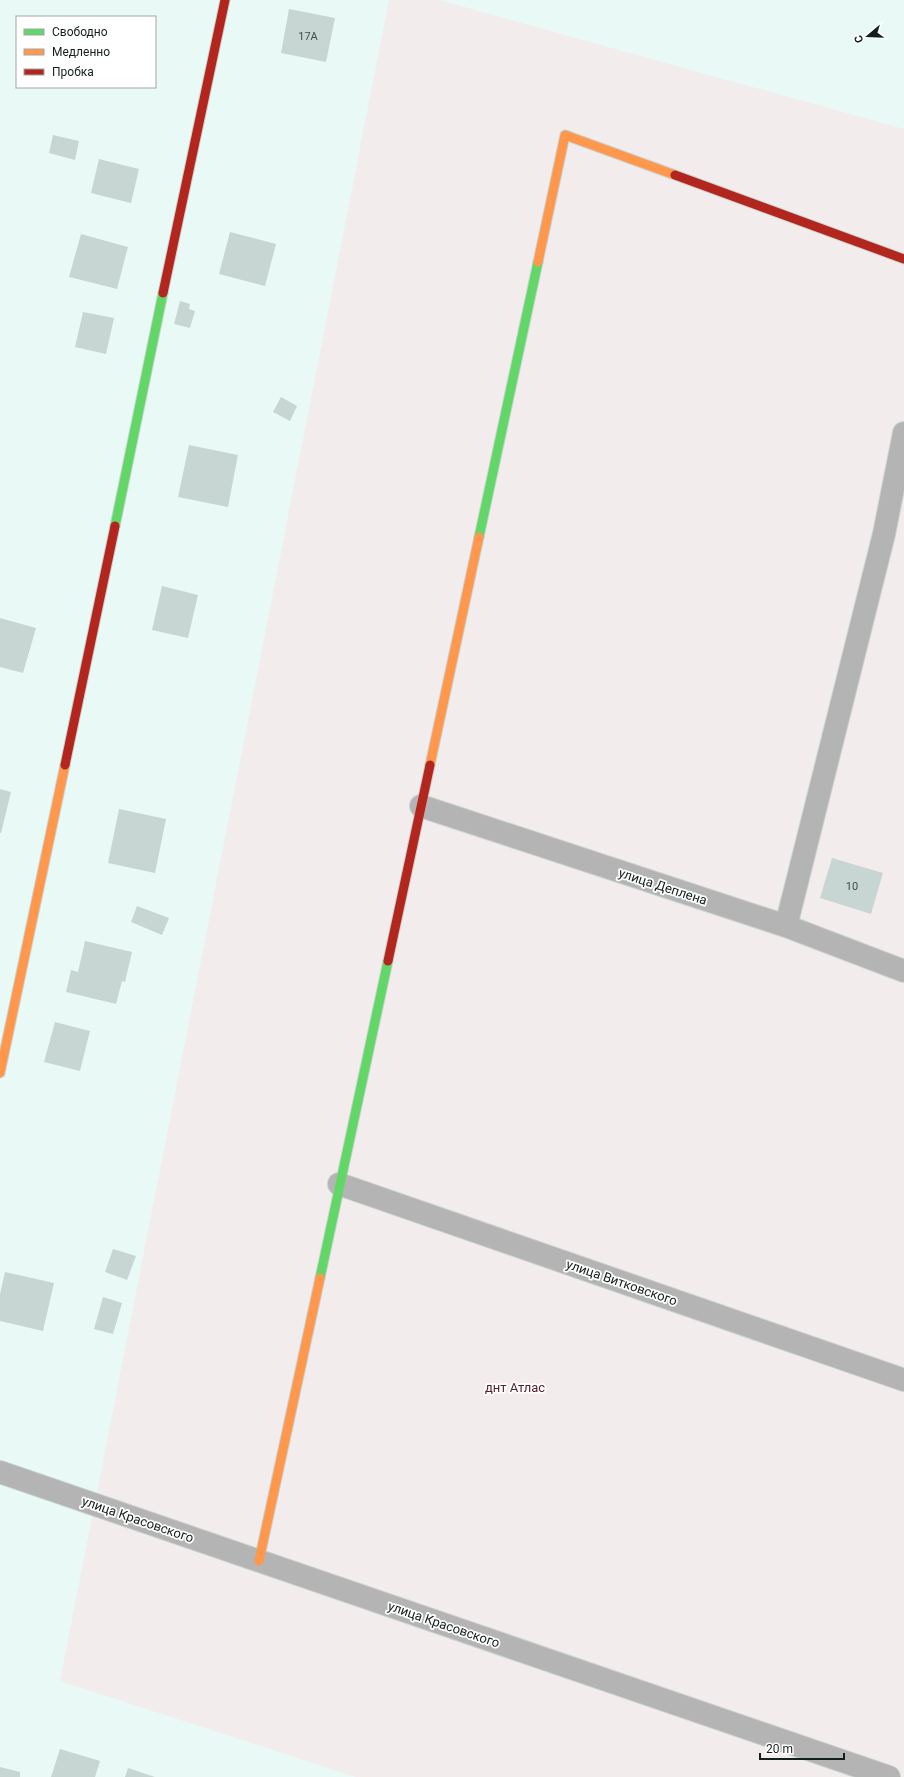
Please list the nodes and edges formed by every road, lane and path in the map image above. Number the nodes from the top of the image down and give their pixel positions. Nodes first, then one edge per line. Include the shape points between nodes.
1 (226, 0) edge
2 (904, 259) edge
3 (904, 433) edge
4 (421, 806) junction
5 (786, 926) junction
6 (904, 971) edge
7 (0, 1073) edge
8 (339, 1184) junction
9 (904, 1380) edge
10 (0, 1472) edge
11 (259, 1561) junction
12 (889, 1777) edge

1 - 7 street
2 - 4 street via 565,135
3 - 5 street via 884,534
4 - 5 street, улица Деплена
4 - 8 street
5 - 6 street, улица Деплена
8 - 9 street, улица Витковского
8 - 11 street
10 - 11 street, улица Красовского
11 - 12 street, улица Красовского

